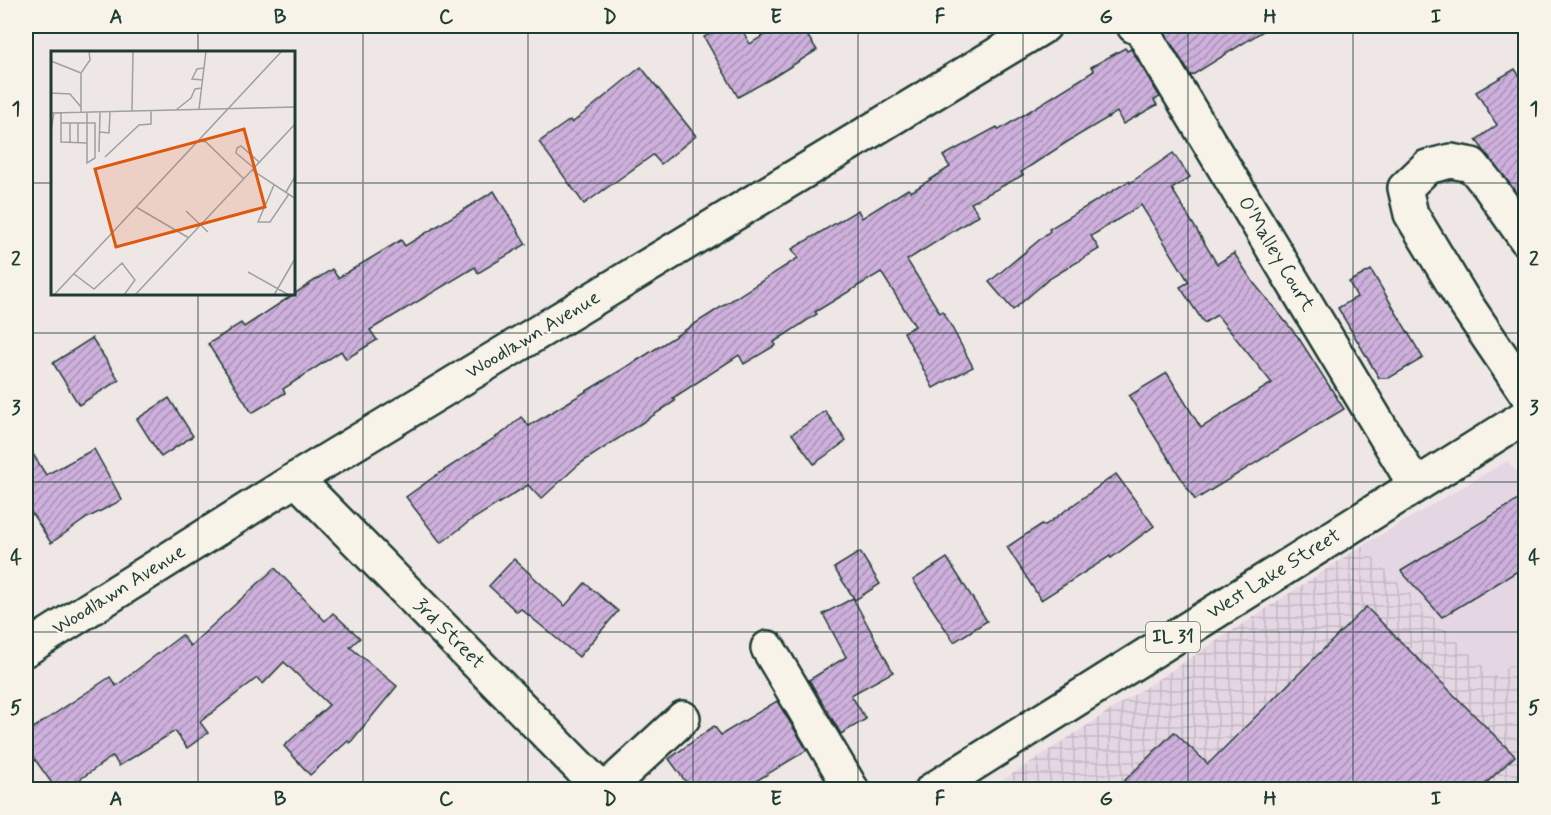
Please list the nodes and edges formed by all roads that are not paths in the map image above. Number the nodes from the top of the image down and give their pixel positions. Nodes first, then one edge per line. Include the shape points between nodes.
1 (1044, 26) edge
2 (1134, 26) edge
3 (1526, 239) edge
4 (1524, 413) edge
5 (296, 479) junction
6 (1415, 485) junction
7 (768, 648) dead end
8 (26, 649) edge
9 (683, 718) dead end
10 (604, 789) edge
11 (852, 789) edge
12 (932, 789) edge

1 - 5 street, Woodlawn Avenue
2 - 6 street, O'Malley Court via 1141,29
3 - 4 street via 1472,165 1451,161 1427,167 1405,188 1411,214
4 - 6 street, West Lake Street / IL 31
5 - 8 street, Woodlawn Avenue
5 - 10 street, 3rd Street
6 - 12 street, West Lake Street / IL 31
7 - 11 street
9 - 10 street

